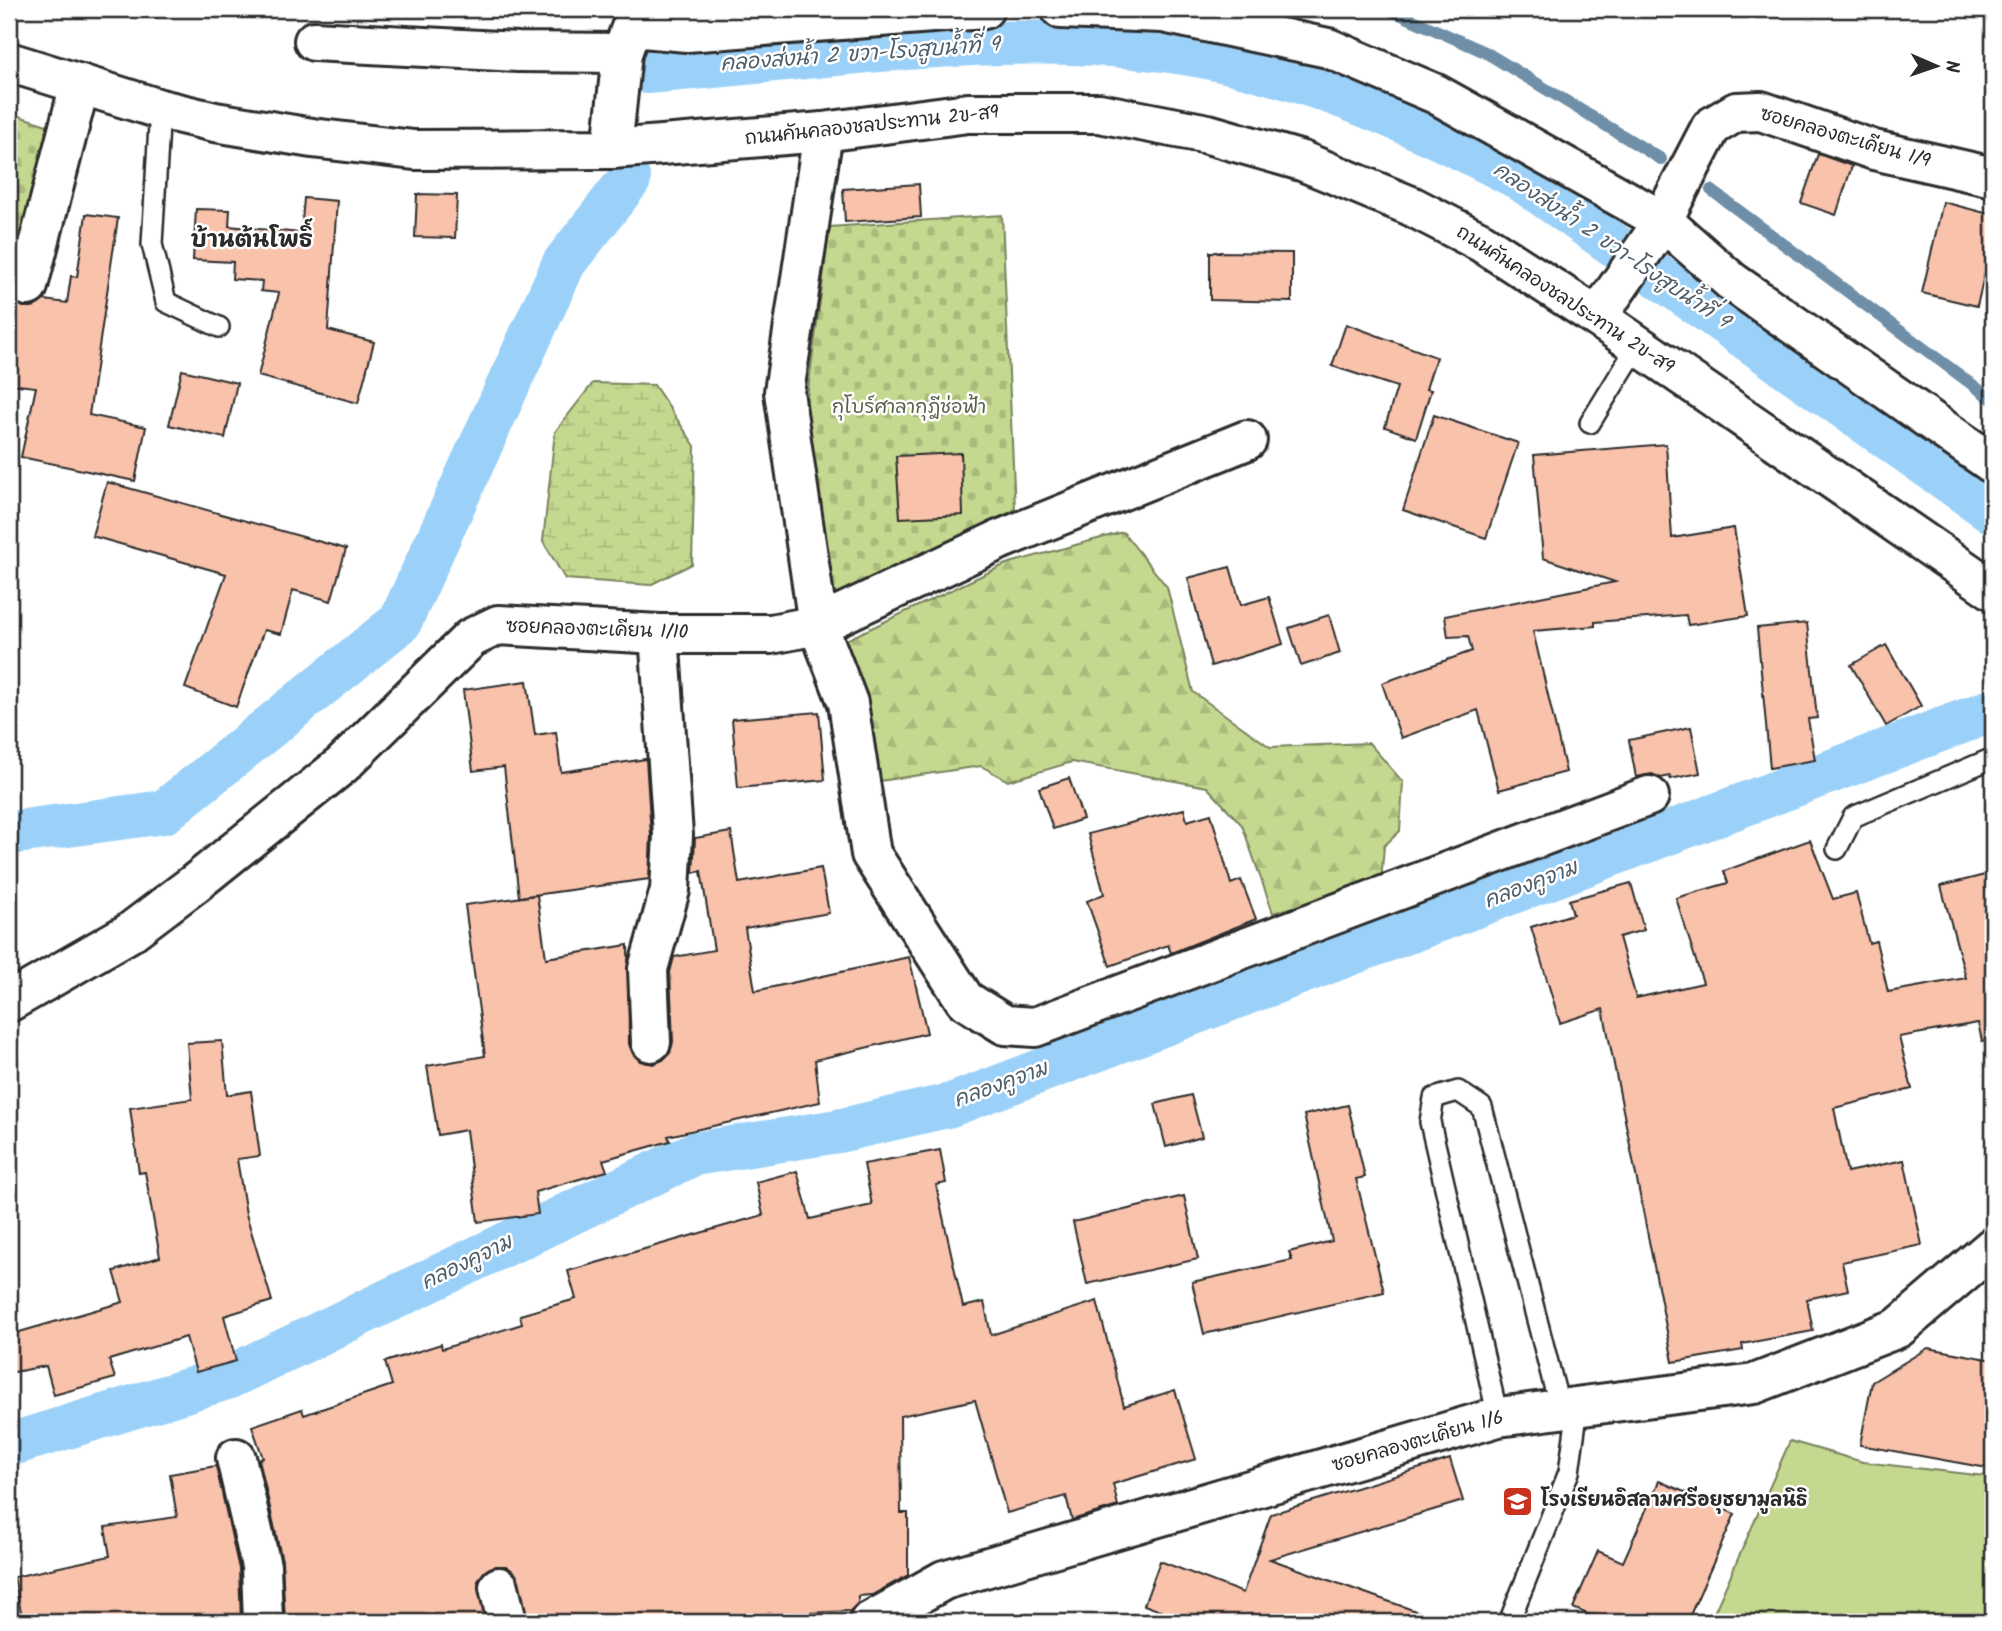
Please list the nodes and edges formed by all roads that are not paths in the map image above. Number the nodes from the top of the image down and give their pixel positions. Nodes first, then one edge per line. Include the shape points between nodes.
1 (984, 9) edge
2 (1061, 9) edge
3 (630, 29) edge
4 (314, 41) dead end
5 (9, 62) edge
6 (80, 84) junction
7 (160, 109) junction
8 (823, 132) junction
9 (612, 149) junction
10 (1993, 177) edge
11 (1660, 225) junction
12 (28, 286) dead end
13 (1606, 304) junction
14 (219, 327) dead end
15 (1638, 345) junction
16 (1590, 422) dead end
17 (1247, 440) dead end
18 (1993, 464) edge
19 (1993, 590) edge
20 (818, 625) junction
21 (659, 634) junction
22 (1993, 758) edge
23 (1649, 796) dead end
24 (1837, 849) dead end
25 (9, 1002) edge
26 (651, 1042) dead end
27 (1993, 1247) edge
28 (1569, 1408) junction
29 (1498, 1417) junction
30 (236, 1458) dead end
31 (263, 1622) edge
32 (869, 1622) edge
33 (1509, 1622) edge

1 - 3 street via 687,32
2 - 11 street via 1163,13 1328,48 1436,94
3 - 4 street via 518,52
3 - 9 street
5 - 6 street, ถนนคันคลองชลประทาน 2ข-ส9
6 - 7 street, ถนนคันคลองชลประทาน 2ข-ส9
6 - 12 street
7 - 9 street, ถนนคันคลองชลประทาน 2ข-ส9 via 312,138 414,150
7 - 14 lane via 152,244 166,302
8 - 9 street, ถนนคันคลองชลประทาน 2ข-ส9
8 - 13 street, ถนนคันคลองชลประทาน 2ข-ส9 via 968,113 1099,113 1208,134 1302,161 1411,206
8 - 20 street via 784,392
10 - 11 street, ซอยคลองตะเคียน 1/9 via 1874,150 1761,111 1737,112 1712,127
11 - 13 street, ซอยคลองตะเคียน 1/9
11 - 18 street via 1731,281
13 - 15 street, ถนนคันคลองชลประทาน 2ข-ส9
15 - 16 lane
15 - 19 street, ถนนคันคลองชลประทาน 2ข-ส9
17 - 20 street, ซอยคลองตะเคียน 1/10 via 999,540
20 - 21 street, ซอยคลองตะเคียน 1/10 via 771,634
20 - 23 street via 848,703 871,853 965,1000 1005,1025 1035,1027
21 - 25 street, ซอยคลองตะเคียน 1/10 via 498,625 471,638 342,765 194,884 129,933
21 - 26 street via 674,835 670,890 648,969
22 - 24 lane via 1853,817
27 - 28 street, ซอยคลองตะเคียน 1/6 via 1898,1328 1754,1384
28 - 29 street, ซอยคลองตะเคียน 1/6
28 - 29 lane via 1482,1107 1458,1091 1434,1098 1430,1122
28 - 33 lane via 1569,1472
29 - 32 street, ซอยคลองตะเคียน 1/6 via 944,1580
30 - 31 street via 261,1566

